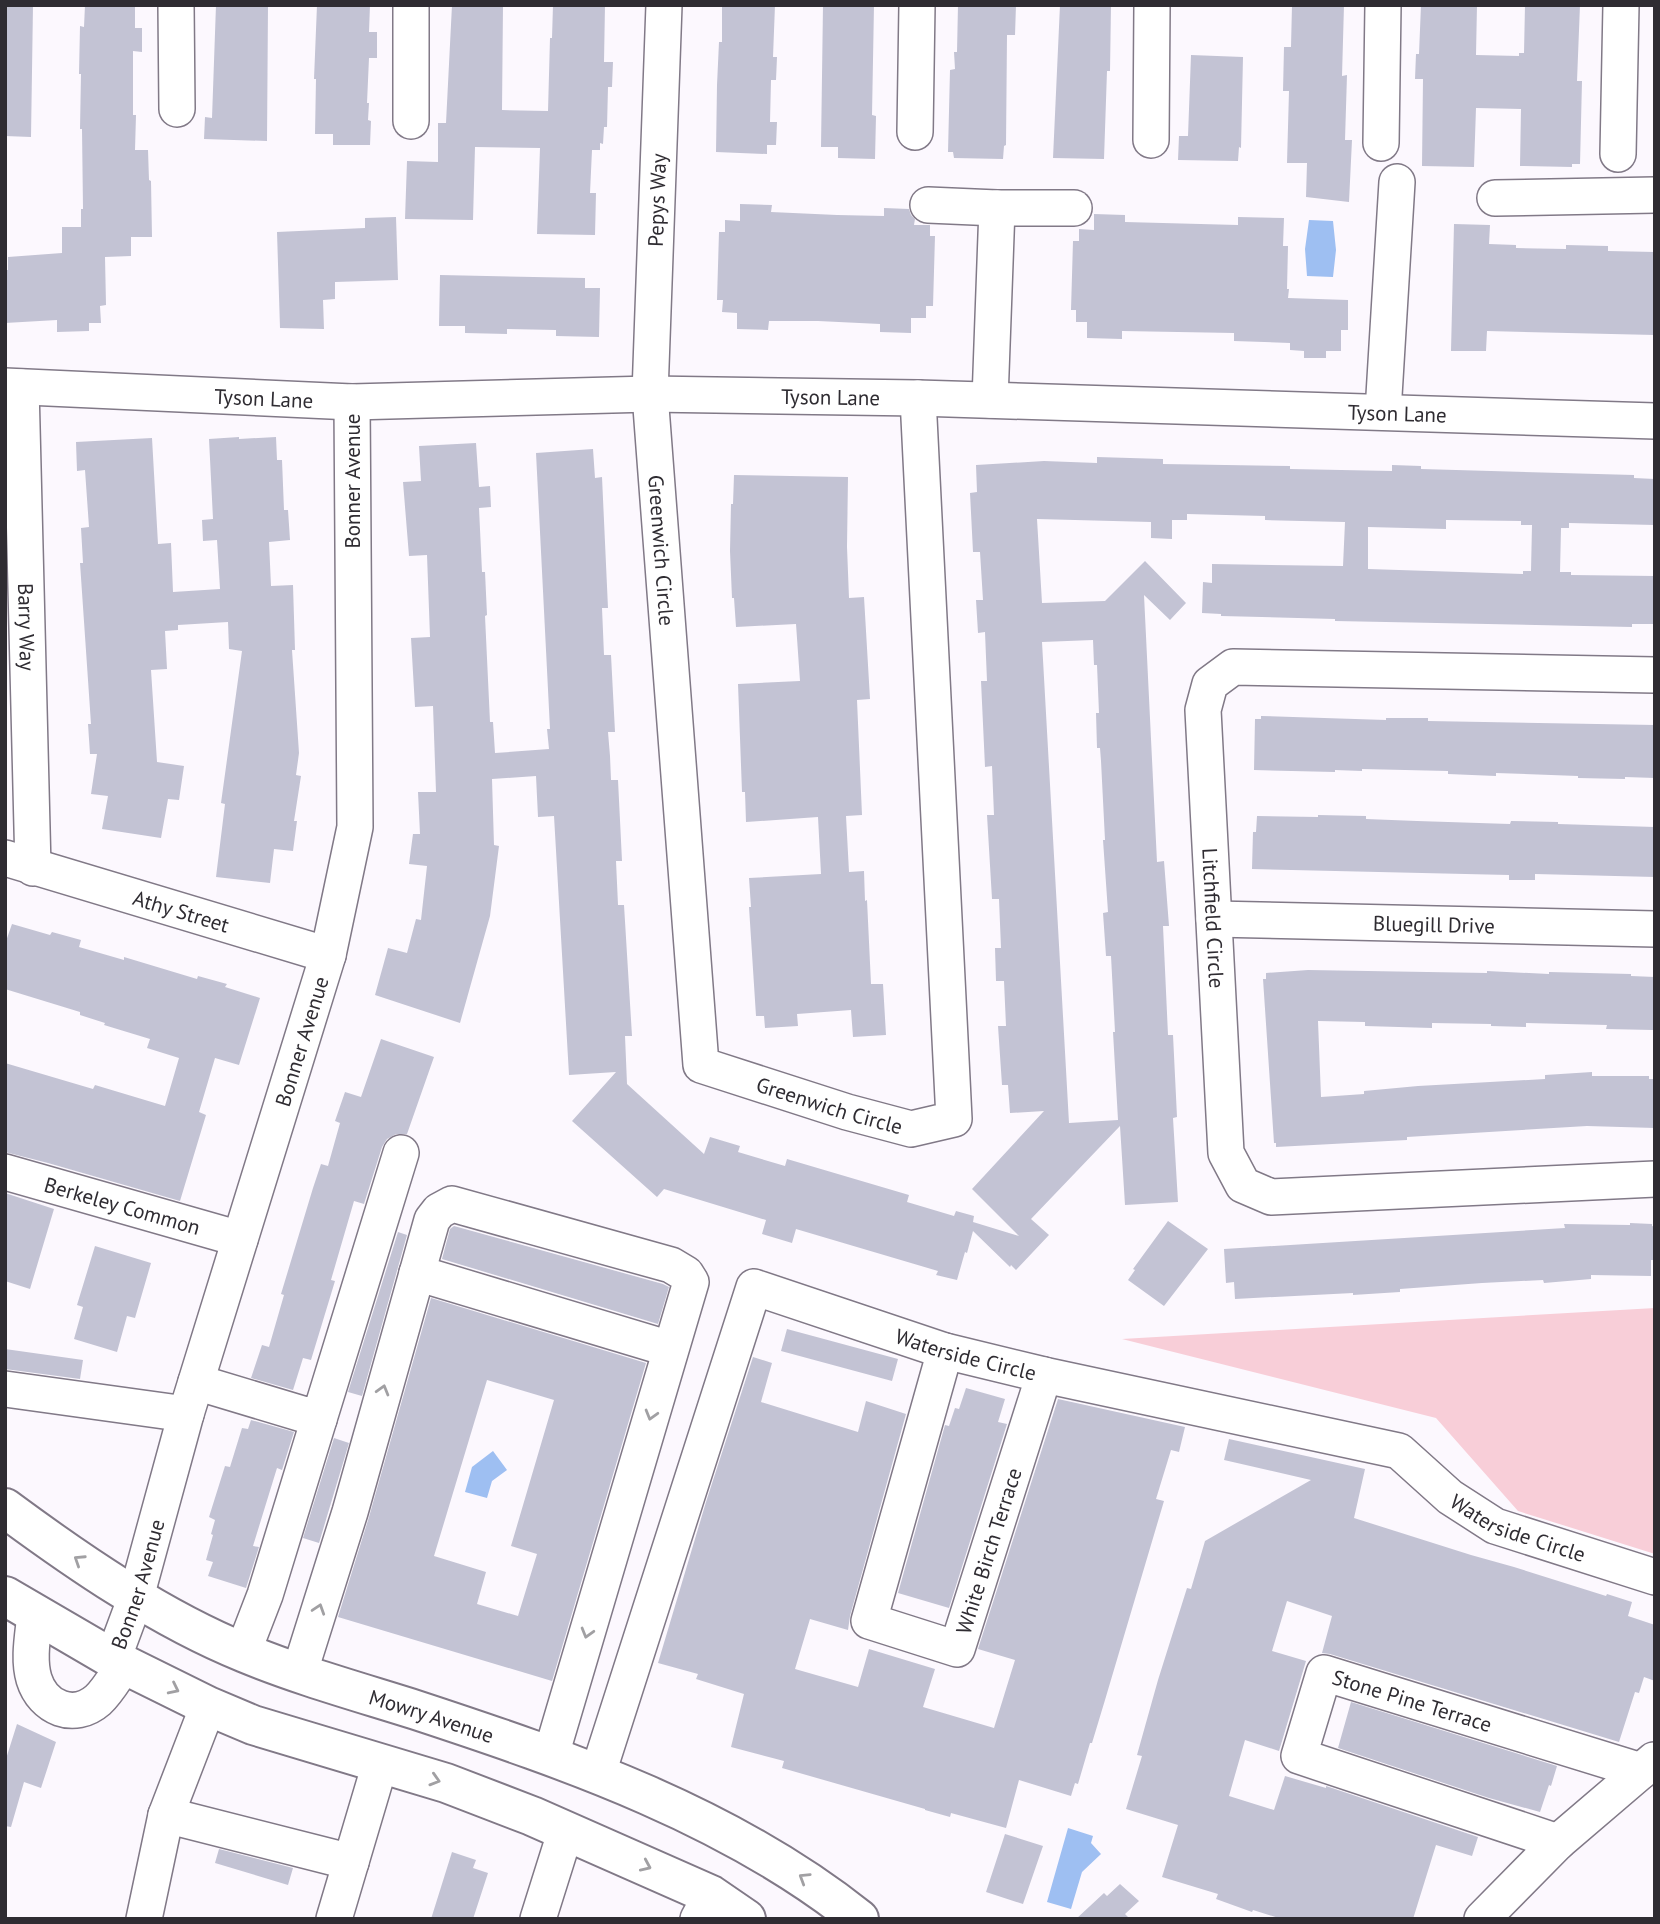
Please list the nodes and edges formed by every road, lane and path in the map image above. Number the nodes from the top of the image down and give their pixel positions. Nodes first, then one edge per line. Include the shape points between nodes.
1 (176, 5) edge
2 (411, 5) edge
3 (664, 5) edge
4 (918, 5) edge
5 (1152, 5) edge
6 (1383, 5) edge
7 (1621, 5) edge
8 (177, 109) dead end
9 (411, 121) dead end
10 (915, 132) dead end
11 (1151, 140) dead end
12 (1381, 143) dead end
13 (1618, 154) dead end
14 (1397, 182) dead end
15 (1655, 195) edge
16 (1495, 198) dead end
17 (928, 205) dead end
18 (997, 208) junction
19 (1074, 208) dead end
20 (13, 386) edge
21 (650, 394) junction
22 (918, 398) junction
23 (990, 400) junction
24 (352, 402) junction
25 (1383, 412) junction
26 (1655, 421) edge
27 (1655, 675) edge
28 (19, 863) edge
29 (1214, 919) junction
30 (1655, 929) edge
31 (328, 955) junction
32 (401, 1153) dead end
33 (5, 1172) edge
34 (1655, 1179) edge
35 (240, 1239) junction
36 (417, 1273) junction
37 (670, 1349) junction
38 (945, 1352) junction
39 (1044, 1375) junction
40 (5, 1390) edge
41 (191, 1398) junction
42 (319, 1419) junction
43 (5, 1508) edge
44 (1655, 1577) edge
45 (136, 1597) junction
46 (20, 1605) edge
47 (243, 1652) junction
48 (118, 1662) junction
49 (299, 1674) junction
50 (208, 1706) junction
51 (551, 1755) junction
52 (380, 1764) junction
53 (1648, 1765) edge
54 (598, 1773) junction
55 (166, 1815) junction
56 (566, 1830) junction
57 (1558, 1842) junction
58 (351, 1863) junction
59 (704, 1907) edge
60 (149, 1918) edge
61 (334, 1919) edge
62 (538, 1919) edge
63 (746, 1919) edge
64 (859, 1919) edge
65 (1482, 1919) edge

1 - 8 street
2 - 9 street
3 - 21 street, Pepys Way
4 - 10 street
5 - 11 street
6 - 12 street
7 - 13 street
14 - 25 street
15 - 16 street
17 - 18 street
18 - 19 street
18 - 23 street
20 - 24 street, Tyson Lane
20 - 28 street, Barry Way
21 - 22 street, Tyson Lane
21 - 22 street, Greenwich Circle via 701,1065 911,1129 954,1119
21 - 24 street, Tyson Lane
22 - 23 street, Tyson Lane
23 - 25 street, Tyson Lane
24 - 31 street, Bonner Avenue via 355,827
25 - 26 street, Tyson Lane
27 - 29 street, Litchfield Circle via 1233,667 1210,684 1203,710
28 - 31 street, Athy Street
29 - 30 street, Bluegill Drive
29 - 34 street, Litchfield Circle via 1226,1153 1243,1185 1271,1197
31 - 35 street, Bonner Avenue
32 - 42 street
33 - 35 street, Berkeley Common
35 - 41 street, Bonner Avenue
36 - 37 street
36 - 37 street via 432,1220 452,1204 671,1265 691,1282
49 -> 36 street
37 -> 51 street
38 - 39 street, Waterside Circle
38 - 39 street, White Birch Terrace via 869,1621 957,1649
38 - 54 street, Waterside Circle via 754,1287
39 - 44 street, Waterside Circle via 1399,1451 1450,1497 1496,1526
40 - 41 street
41 - 42 street
41 - 45 street, Bonner Avenue
42 - 47 street
45 -> 43 main road, Mowry Avenue
45 - 47 main road, Mowry Avenue
45 - 48 street, Bonner Avenue
46 - 48 main road
46 - 48 street, Bonner Avenue via 34,1677 51,1704 72,1711 85,1708 99,1699
47 - 49 main road, Mowry Avenue
48 -> 50 main road
49 - 51 main road, Mowry Avenue
50 - 52 main road via 253,1725
50 - 55 street
51 - 54 main road, Mowry Avenue
52 -> 56 main road via 446,1783
52 - 58 street
53 - 57 street
53 - 57 street, Stone Pine Terrace via 1324,1673 1299,1756
64 -> 54 main road, Mowry Avenue via 825,1891 761,1852
55 - 58 street
55 - 60 street
56 -> 59 main road
56 - 62 street
57 - 65 street
58 - 61 street
59 - 63 main road

